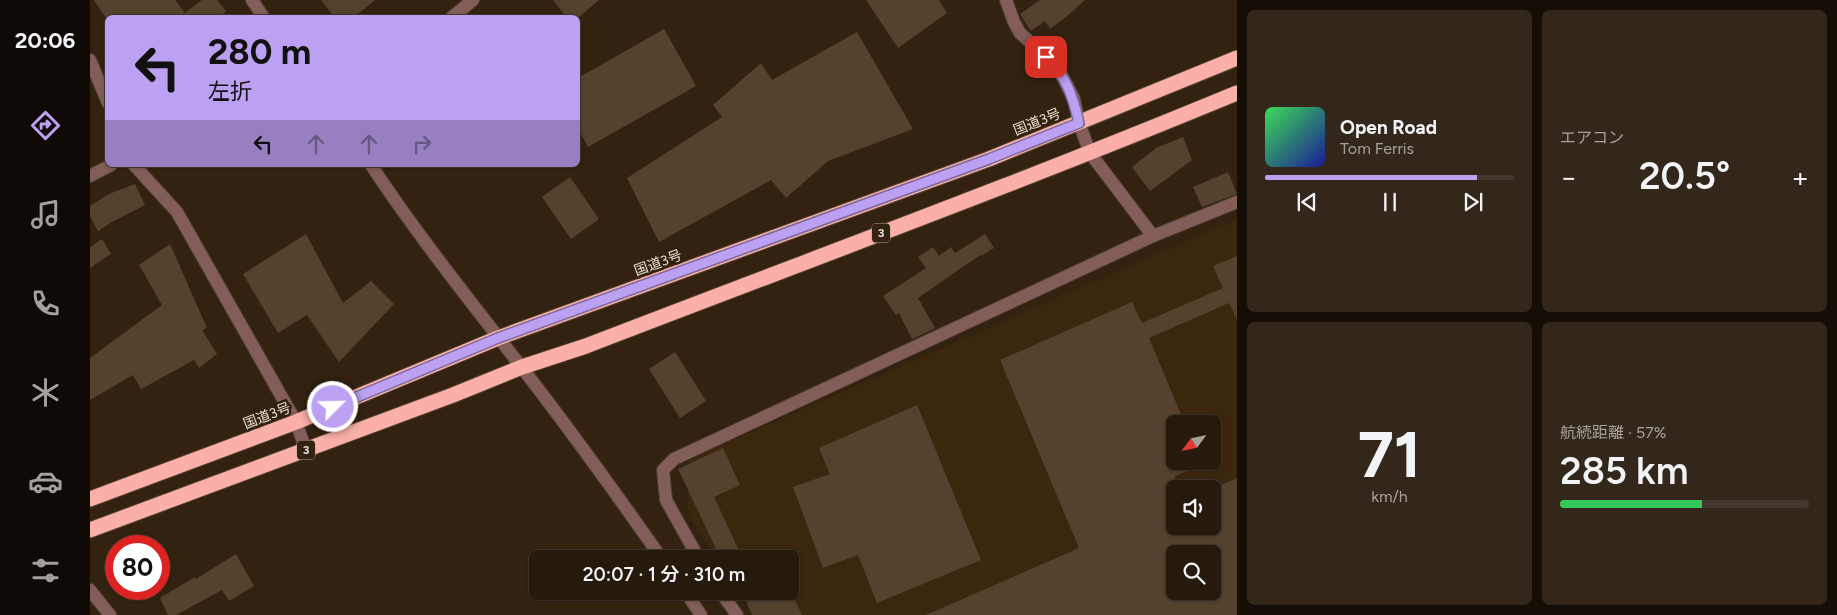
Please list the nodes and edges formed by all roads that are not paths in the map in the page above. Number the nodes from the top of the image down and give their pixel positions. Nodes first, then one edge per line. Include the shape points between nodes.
1 (252, 0) edge
2 (473, 0) edge
3 (1006, 0) edge
4 (262, 15) edge
5 (455, 15) edge
6 (1237, 58) edge
7 (90, 60) edge
8 (1237, 93) edge
9 (105, 96) edge
10 (1079, 123) junction
11 (1090, 153) junction
12 (107, 167) edge
13 (136, 167) edge
14 (372, 167) edge
15 (90, 176) edge
16 (1237, 202) edge
17 (1152, 236) junction
18 (498, 338) junction
19 (522, 367) junction
20 (296, 422) junction
21 (306, 450) junction
22 (90, 499) edge
23 (90, 530) edge
24 (656, 550) edge
25 (695, 550) edge
26 (90, 590) edge
27 (691, 600) edge
28 (726, 600) edge
29 (110, 615) edge
30 (701, 615) edge
31 (737, 615) edge

1 - 4 street
2 - 5 street
3 - 10 street via 1020,33 1058,68 1074,99
6 - 10 highway, 国道3号 / 3
7 - 9 street
8 - 11 highway, 3
10 - 11 street
10 - 18 highway, 国道3号 / 3 via 989,159
11 - 17 street
11 - 19 highway, 3 via 586,346
12 - 15 street
13 - 20 street via 177,212
14 - 18 street
16 - 17 street
17 - 25 street via 674,459 663,470 666,500
18 - 19 street
18 - 20 highway, 国道3号 / 3
19 - 21 highway, 3
19 - 24 street
20 - 21 street
20 - 22 highway, 国道3号 / 3
21 - 23 highway, 3
26 - 29 street
27 - 30 street
28 - 31 street

